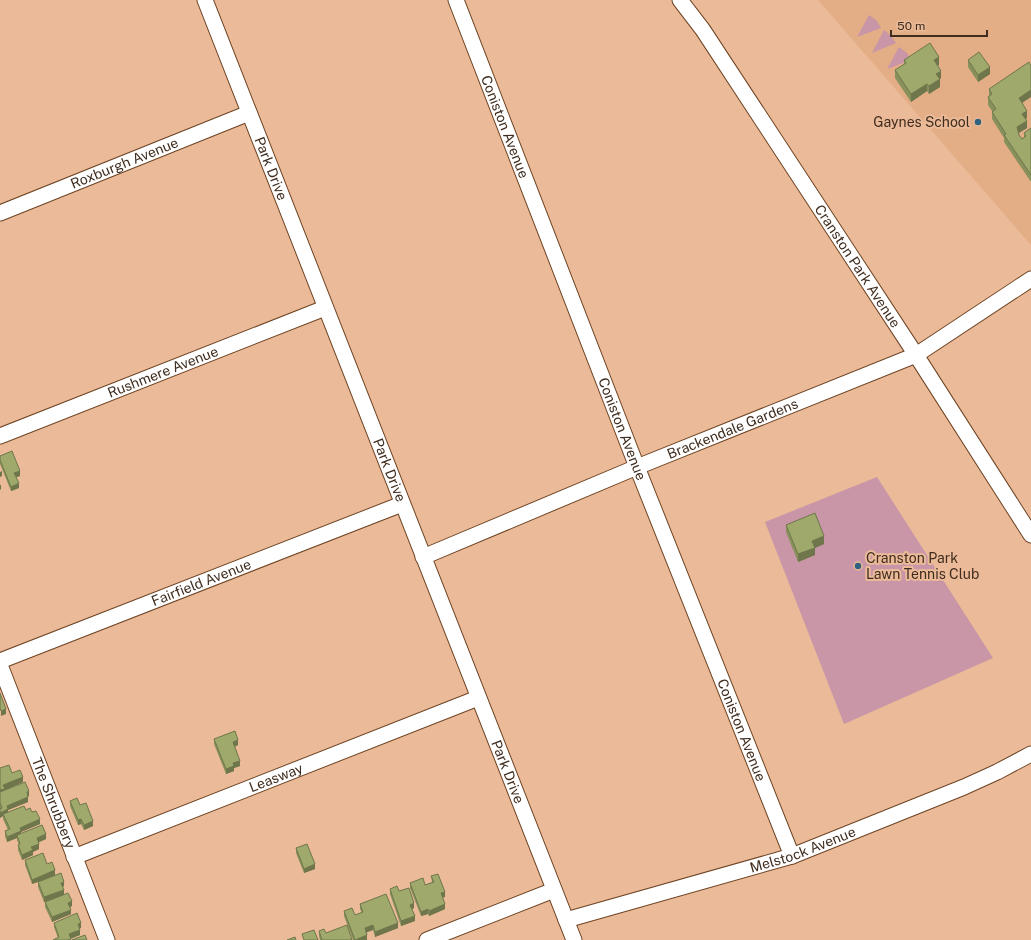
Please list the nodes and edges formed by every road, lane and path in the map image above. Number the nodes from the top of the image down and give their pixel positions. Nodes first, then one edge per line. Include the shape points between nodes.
1 (205, 0) edge
2 (456, 0) edge
3 (680, 0) edge
4 (249, 113) junction
5 (0, 213) edge
6 (1031, 279) edge
7 (325, 308) junction
8 (916, 355) junction
9 (0, 436) edge
10 (637, 467) junction
11 (402, 504) junction
12 (1031, 535) edge
13 (423, 557) junction
14 (0, 661) edge
15 (0, 665) edge
16 (478, 698) junction
17 (1031, 754) edge
18 (792, 856) junction
19 (74, 857) junction
20 (554, 890) junction
21 (566, 920) junction
22 (107, 940) edge
23 (427, 940) edge
24 (574, 940) edge

1 - 4 street, Park Drive
2 - 10 street, Coniston Avenue
3 - 8 street, Cranston Park Avenue via 703,30
4 - 5 street, Roxburgh Avenue
4 - 7 street, Park Drive
6 - 8 street, Brackendale Gardens
7 - 9 street, Rushmere Avenue
7 - 11 street, Park Drive
8 - 10 street, Brackendale Gardens
8 - 12 street, Cranston Park Avenue
10 - 13 street, Brackendale Gardens
10 - 18 street, Coniston Avenue
11 - 13 street, Park Drive
11 - 14 street, Fairfield Avenue
13 - 16 street, Park Drive
15 - 19 street, The Shrubbery
16 - 19 street, Leasway
16 - 20 street, Park Drive
17 - 18 street, Melstock Avenue via 997,772
18 - 21 street, Melstock Avenue
19 - 22 street, The Shrubbery
20 - 21 street, Park Drive
20 - 23 street
21 - 24 street, Park Drive

